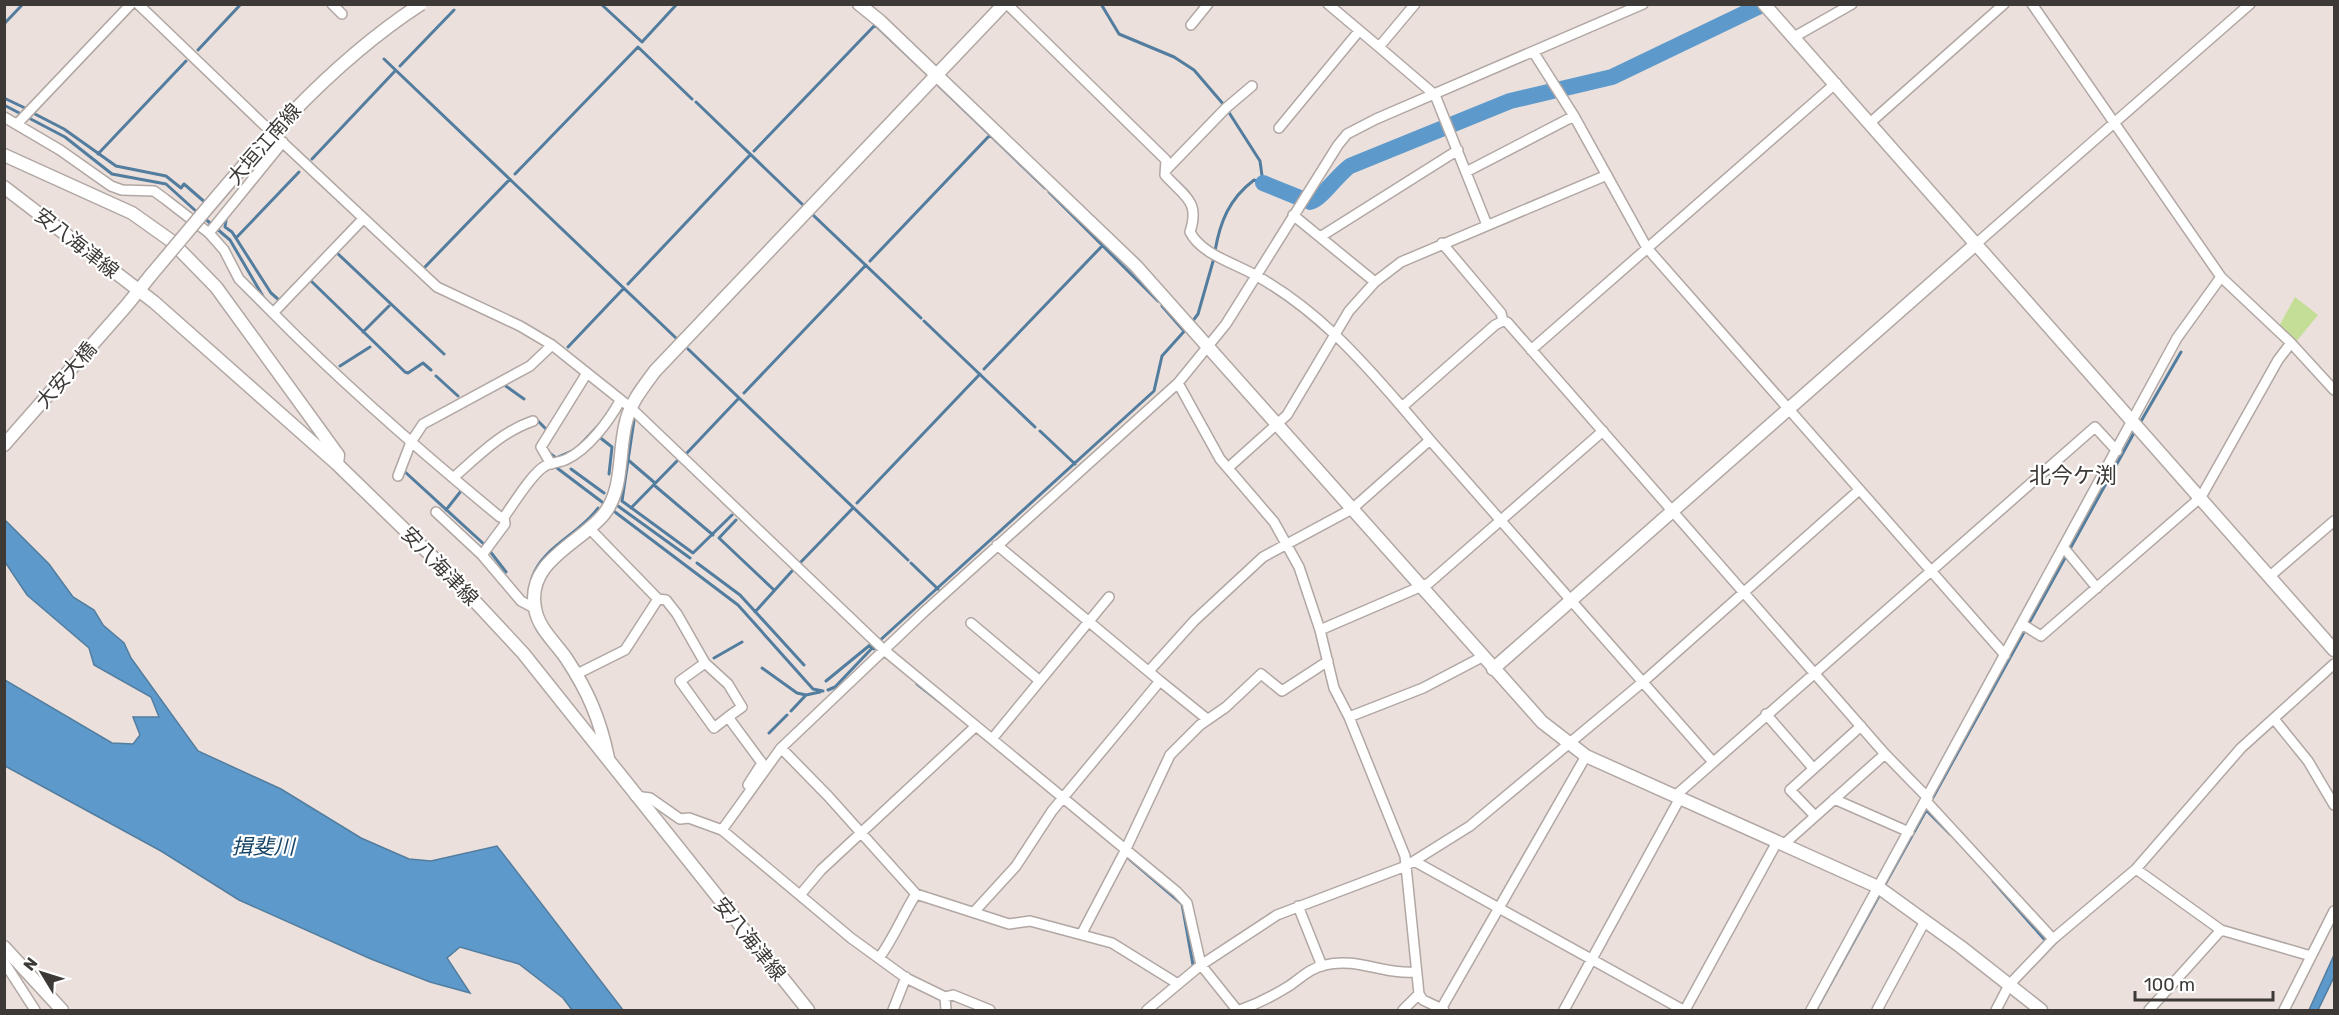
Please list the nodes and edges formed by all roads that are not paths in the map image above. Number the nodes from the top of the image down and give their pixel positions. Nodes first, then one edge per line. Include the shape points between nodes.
1 (131, 4) edge
2 (138, 4) edge
3 (332, 4) edge
4 (421, 4) edge
5 (859, 4) edge
6 (1005, 4) edge
7 (1208, 4) edge
8 (1328, 4) edge
9 (1415, 4) edge
10 (1643, 4) edge
11 (1852, 4) edge
12 (2004, 4) edge
13 (2032, 4) edge
14 (2250, 4) edge
15 (1766, 7) edge
16 (342, 14) dead end
17 (1191, 25) dead end
18 (1359, 31) junction
19 (1794, 37) junction
20 (1379, 47) junction
21 (1534, 53) junction
22 (936, 76) junction
23 (1836, 83) junction
24 (1252, 86) dead end
25 (1435, 95) junction
26 (1574, 116) junction
27 (4, 117) edge
28 (1870, 122) junction
29 (17, 124) junction
30 (2113, 124) junction
31 (265, 126) dead end
32 (1279, 128) dead end
33 (1458, 150) junction
34 (4, 155) edge
35 (1165, 170) junction
36 (1466, 172) junction
37 (1607, 175) junction
38 (4, 187) edge
39 (1293, 215) junction
40 (363, 219) junction
41 (1487, 225) junction
42 (209, 233) junction
43 (1320, 237) junction
44 (1442, 243) junction
45 (1977, 243) junction
46 (1647, 248) junction
47 (1256, 275) junction
48 (2221, 277) junction
49 (1375, 282) junction
50 (139, 290) junction
51 (128, 305) joint
52 (273, 313) junction
53 (1503, 321) junction
54 (1336, 332) junction
55 (2291, 343) junction
56 (552, 345) junction
57 (1209, 348) junction
58 (1531, 350) junction
59 (587, 374) junction
60 (1178, 384) junction
61 (2334, 390) edge
62 (625, 404) junction
63 (1402, 407) junction
64 (1788, 409) junction
65 (2133, 420) junction
66 (533, 421) dead end
67 (1278, 425) junction
68 (1603, 431) junction
69 (1430, 440) junction
70 (411, 441) junction
71 (4, 445) edge
72 (2117, 451) junction
73 (337, 464) junction
74 (551, 464) junction
75 (1228, 468) junction
76 (398, 476) dead end
77 (453, 478) junction
78 (1858, 491) junction
79 (2201, 497) junction
80 (1352, 509) junction
81 (1673, 510) junction
82 (436, 512) dead end
83 (504, 517) junction
84 (1501, 520) junction
85 (2334, 521) edge
86 (589, 528) junction
87 (1287, 544) junction
88 (998, 545) junction
89 (2064, 548) junction
90 (482, 555) junction
91 (1929, 572) junction
92 (2270, 576) junction
93 (1420, 587) junction
94 (2097, 588) junction
95 (1745, 591) junction
96 (1109, 597) dead end
97 (658, 599) junction
98 (1572, 600) junction
99 (534, 608) junction
100 (1089, 621) junction
101 (971, 622) dead end
102 (2022, 624) junction
103 (1320, 630) junction
104 (884, 650) junction
105 (2334, 650) edge
106 (2005, 655) junction
107 (1482, 657) junction
108 (1328, 661) junction
109 (705, 663) junction
110 (2334, 664) edge
111 (1493, 669) junction
112 (1149, 671) junction
113 (1814, 672) junction
114 (575, 675) junction
115 (1040, 681) junction
116 (1160, 681) junction
117 (1644, 681) junction
118 (1766, 714) junction
119 (728, 717) junction
120 (1349, 717) junction
121 (1207, 719) junction
122 (2274, 719) junction
123 (976, 726) junction
124 (1861, 726) junction
125 (992, 739) junction
126 (1569, 745) junction
127 (781, 748) junction
128 (1885, 754) junction
129 (1586, 756) junction
130 (609, 762) junction
131 (1713, 762) junction
132 (1813, 768) junction
133 (751, 790) junction
134 (635, 796) junction
135 (1063, 797) junction
136 (1677, 797) junction
137 (1834, 799) junction
138 (1927, 799) junction
139 (2334, 805) edge
140 (1815, 816) junction
141 (722, 830) junction
142 (861, 832) junction
143 (1909, 832) junction
144 (1780, 843) junction
145 (1125, 849) junction
146 (1410, 864) junction
147 (2136, 869) junction
148 (1878, 887) junction
149 (800, 894) junction
150 (916, 894) junction
151 (1298, 906) junction
152 (1498, 909) junction
153 (2334, 911) edge
154 (975, 912) junction
155 (1925, 921) junction
156 (2221, 930) junction
157 (1082, 933) junction
158 (2053, 939) junction
159 (4, 947) edge
160 (2311, 956) junction
161 (879, 958) junction
162 (1592, 960) junction
163 (4, 962) edge
164 (1201, 965) junction
165 (1322, 966) junction
166 (1416, 972) junction
167 (906, 977) junction
168 (1178, 984) junction
169 (2009, 985) junction
170 (1419, 994) junction
171 (945, 997) junction
172 (1442, 1010) edge
173 (36, 1011) edge
174 (62, 1011) edge
175 (808, 1011) edge
176 (893, 1011) edge
177 (946, 1011) edge
178 (990, 1011) edge
179 (1147, 1011) edge
180 (1239, 1011) edge
181 (1403, 1011) edge
182 (1564, 1011) edge
183 (1684, 1011) edge
184 (1811, 1011) edge
185 (1877, 1011) edge
186 (1996, 1011) edge
187 (2041, 1011) edge
188 (2149, 1011) edge
189 (2284, 1011) edge

1 - 29 street
2 - 31 street
3 - 16 street
4 - 50 street, 大垣江南線, bridge via 370,40 306,96
5 - 22 street
6 - 22 street
6 - 35 street via 1166,160
7 - 17 street
8 - 18 street
9 - 20 street
10 - 21 street
11 - 19 street
12 - 28 street
13 - 30 street
14 - 30 street
15 - 19 street
18 - 20 street
18 - 32 street
19 - 23 street
20 - 25 street
21 - 25 street
21 - 26 street
22 - 57 street via 1136,266
22 - 62 street
23 - 28 street
23 - 46 street
24 - 35 street
25 - 33 street
25 - 39 street via 1347,134
26 - 36 street
26 - 37 street
27 - 29 street
28 - 45 street
29 - 42 street via 111,186 154,191
30 - 45 street
30 - 48 street
33 - 36 street
33 - 43 street
34 - 73 street via 132,213 181,250 206,275 243,324 338,455
35 - 47 street via 1164,175 1193,207 1193,238 1215,255
36 - 41 street
37 - 41 street
37 - 46 street
38 - 50 street, 安八海津線
39 - 43 street
39 - 47 street
40 - 42 street via 281,141
40 - 52 street
40 - 56 street via 437,286
41 - 44 street
42 - 52 street via 224,250 239,279
43 - 49 street
44 - 49 street via 1401,262
44 - 53 street via 1501,313
45 - 64 street
45 - 65 street
46 - 58 street
46 - 64 street
47 - 54 street
47 - 57 street
48 - 55 street
48 - 65 street via 2177,338
49 - 54 street
50 - 51 street, 大垣江南線
50 - 73 street, 安八海津線
51 - 71 street, 大安大橋
52 - 70 street
53 - 58 street
53 - 63 street
54 - 63 street
54 - 67 street
55 - 61 street
55 - 79 street
56 - 59 street
56 - 70 street via 530,366 437,414 423,424
57 - 60 street
57 - 67 street
58 - 68 street
59 - 62 street
59 - 74 street via 541,447
60 - 75 street
60 - 88 street
62 - 74 street via 568,459
62 - 86 street via 626,420 612,499
62 - 104 street
63 - 69 street
64 - 78 street
64 - 81 street
65 - 72 street
65 - 79 street
66 - 77 street via 515,428 481,452
67 - 75 street
67 - 80 street
68 - 81 street
68 - 84 street
69 - 80 street
69 - 84 street
70 - 76 street
70 - 77 street
72 - 89 street
72 - 91 street via 2095,428
73 - 130 street, 安八海津線 via 441,565 523,653
74 - 83 street via 535,476
75 - 87 street via 1274,522
77 - 83 street
78 - 91 street
78 - 95 street
79 - 92 street
79 - 94 street
80 - 87 street
80 - 93 street
81 - 95 street
81 - 98 street
82 - 90 street
83 - 90 street via 505,524
84 - 93 street
84 - 98 street
85 - 92 street
86 - 97 street
86 - 99 street via 552,558 542,572 535,589
87 - 103 street
87 - 112 street via 1263,557 1209,605
88 - 100 street
88 - 104 street
89 - 94 street
89 - 102 street
90 - 99 street via 521,601
91 - 106 street
91 - 113 street
92 - 105 street
93 - 103 street
93 - 107 street
94 - 102 street via 2041,636
95 - 113 street
95 - 117 street
96 - 100 street
97 - 109 street via 666,600 677,614
97 - 114 street via 625,650
98 - 111 street
98 - 117 street
99 - 114 street via 542,627
100 - 112 street
100 - 115 street
101 - 115 street
102 - 106 street
103 - 108 street
104 - 123 street
104 - 127 street
106 - 138 street
107 - 111 street
107 - 120 street via 1423,688
108 - 120 street via 1334,688
108 - 121 street via 1282,691 1261,674
109 - 119 street via 728,684 742,707
109 - 119 street via 680,681 714,728
110 - 122 street
111 - 126 street
112 - 116 street
113 - 118 street
113 - 124 street
114 - 130 street via 600,720
115 - 125 street
116 - 121 street
116 - 135 street
117 - 126 street
117 - 131 street
118 - 131 street
118 - 132 street
119 - 133 street via 762,763 748,784
120 - 146 street
121 - 145 street via 1170,755
122 - 139 street via 2308,761
122 - 147 street via 2217,773
123 - 125 street
123 - 142 street
124 - 128 street
124 - 132 street
125 - 135 street
126 - 129 street
126 - 146 street via 1470,826
127 - 133 street
127 - 142 street
128 - 137 street
128 - 138 street
129 - 136 street
129 - 152 street
130 - 134 street, 安八海津線
131 - 136 street
132 - 140 street via 1790,790
133 - 141 street
134 - 141 street via 650,798 680,819 689,818
134 - 175 street, 安八海津線
135 - 145 street
135 - 154 street via 1016,866
136 - 144 street
136 - 162 street
137 - 140 street
137 - 143 street
138 - 143 street
138 - 158 street
140 - 144 street
141 - 149 street
142 - 149 street
142 - 150 street
143 - 148 street
144 - 148 street
144 - 183 street
145 - 157 street
145 - 164 street via 1187,903
146 - 151 street
146 - 152 street
146 - 166 street
147 - 156 street
147 - 158 street
148 - 155 street
148 - 184 street
149 - 161 street
150 - 154 street
150 - 161 street
151 - 164 street via 1277,915
151 - 165 street
152 - 162 street
152 - 172 street
153 - 160 street
154 - 157 street via 1009,924 1030,921
155 - 169 street
155 - 185 street
156 - 160 street
156 - 188 street
157 - 168 street via 1112,943
158 - 169 street
159 - 174 street
160 - 189 street
161 - 167 street
162 - 182 street
162 - 183 street
163 - 173 street
164 - 168 street
164 - 180 street
165 - 166 street via 1354,963
165 - 180 street via 1311,969 1264,1001
166 - 170 street
167 - 171 street
167 - 176 street
168 - 179 street
169 - 186 street
169 - 187 street
170 - 172 street
170 - 181 street
171 - 177 street
171 - 178 street via 952,995

